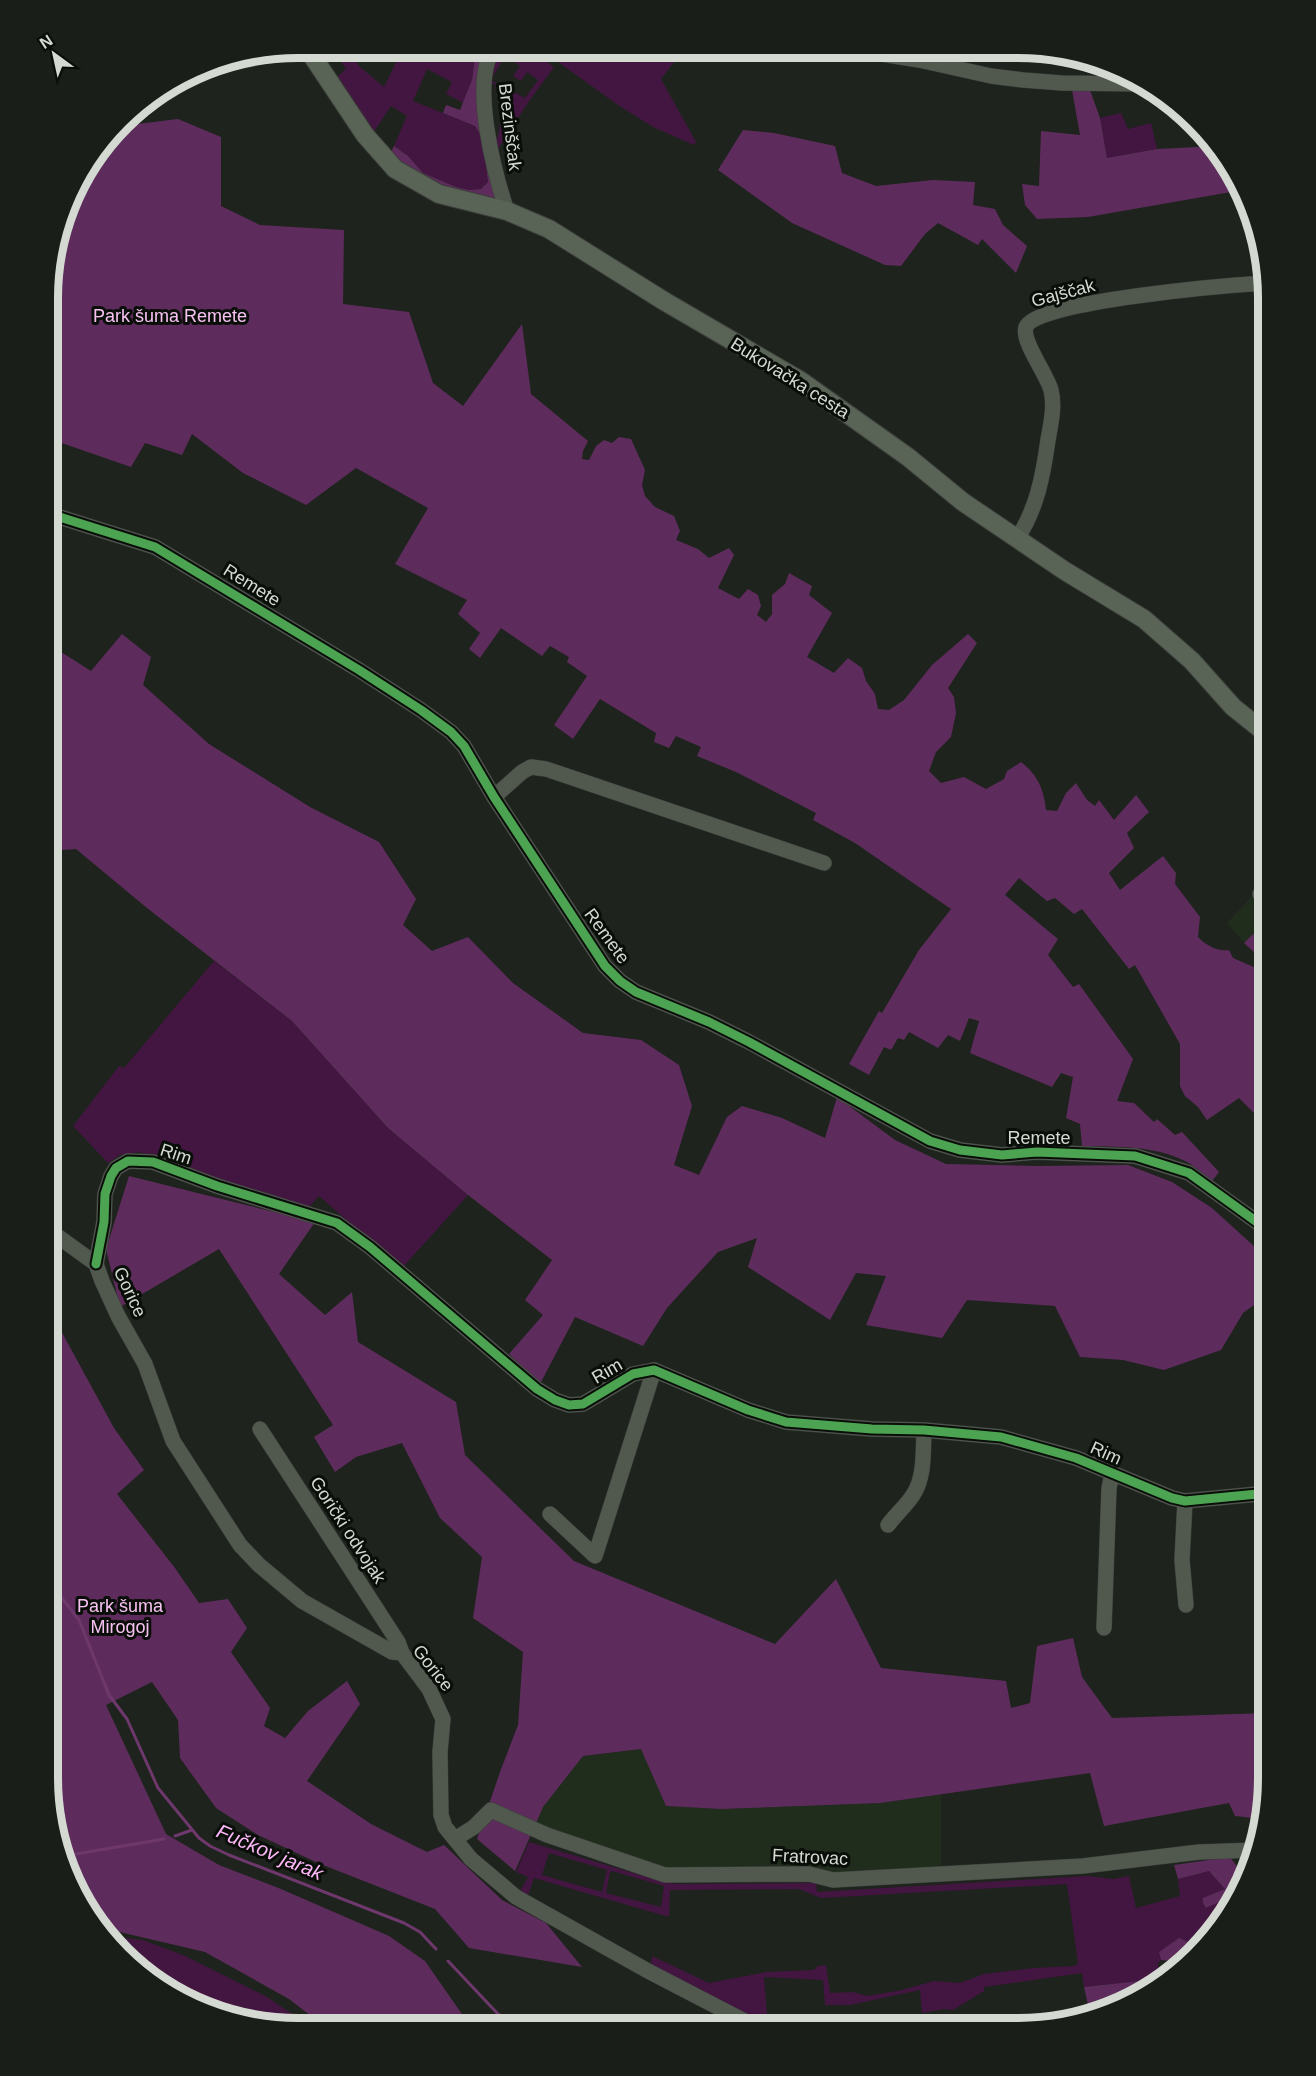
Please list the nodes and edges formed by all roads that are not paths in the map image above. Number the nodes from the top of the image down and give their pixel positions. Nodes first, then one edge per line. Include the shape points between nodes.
1 (314, 58) edge
2 (489, 58) edge
3 (907, 58) edge
4 (1126, 84) edge
5 (507, 211) junction
6 (1257, 285) edge
7 (58, 517) edge
8 (1017, 539) junction
9 (1258, 727) edge
10 (494, 797) junction
11 (824, 863) dead end
12 (1258, 1223) edge
13 (58, 1237) edge
14 (96, 1264) junction
15 (654, 1370) junction
16 (260, 1429) dead end
17 (924, 1430) junction
18 (1112, 1474) junction
19 (1258, 1493) edge
20 (1185, 1501) junction
21 (549, 1514) dead end
22 (888, 1525) dead end
23 (1186, 1605) dead end
24 (1104, 1628) dead end
25 (402, 1653) junction
26 (455, 1839) junction
27 (1246, 1850) edge
28 (739, 2018) edge

1 - 5 main road, Bukovačka cesta via 365,135 395,169 439,194
2 - 5 street, Brezinščak via 484,88 496,176
3 - 4 street via 1023,80
5 - 8 main road, Bukovačka cesta via 549,230 801,381
6 - 8 street, Gajščak via 1095,302 1039,316 1028,323 1028,342 1049,382 1053,406 1037,499
7 - 10 street, Remete via 155,547 422,710 464,746
8 - 9 main road, Bukovačka cesta via 1144,619 1192,660 1233,707
10 - 11 street via 531,767
10 - 12 street, Remete via 605,966 636,992 749,1042 930,1141 960,1150 1002,1155 1037,1152 1135,1156 1189,1173
13 - 14 street, Gorice
14 - 15 street, Rim via 111,1176 128,1161 153,1162 337,1223 555,1400 583,1404 633,1374
14 - 25 street, Gorice via 118,1316 145,1364 173,1441 240,1545 302,1600 392,1652
15 - 17 street, Rim via 786,1422
15 - 21 street via 595,1556
16 - 25 street, Gorički odvojak
17 - 18 street, Rim via 1001,1437 1076,1458
17 - 22 street via 917,1488
18 - 20 street, Rim
18 - 24 street
19 - 20 street, Rim
20 - 23 street via 1182,1560
25 - 26 street, Gorice via 429,1689 443,1719 441,1815
26 - 27 street, Fratrovac via 491,1810 547,1835 665,1875 809,1874 833,1880 1083,1866
26 - 28 street, Gorice via 471,1859 516,1897

